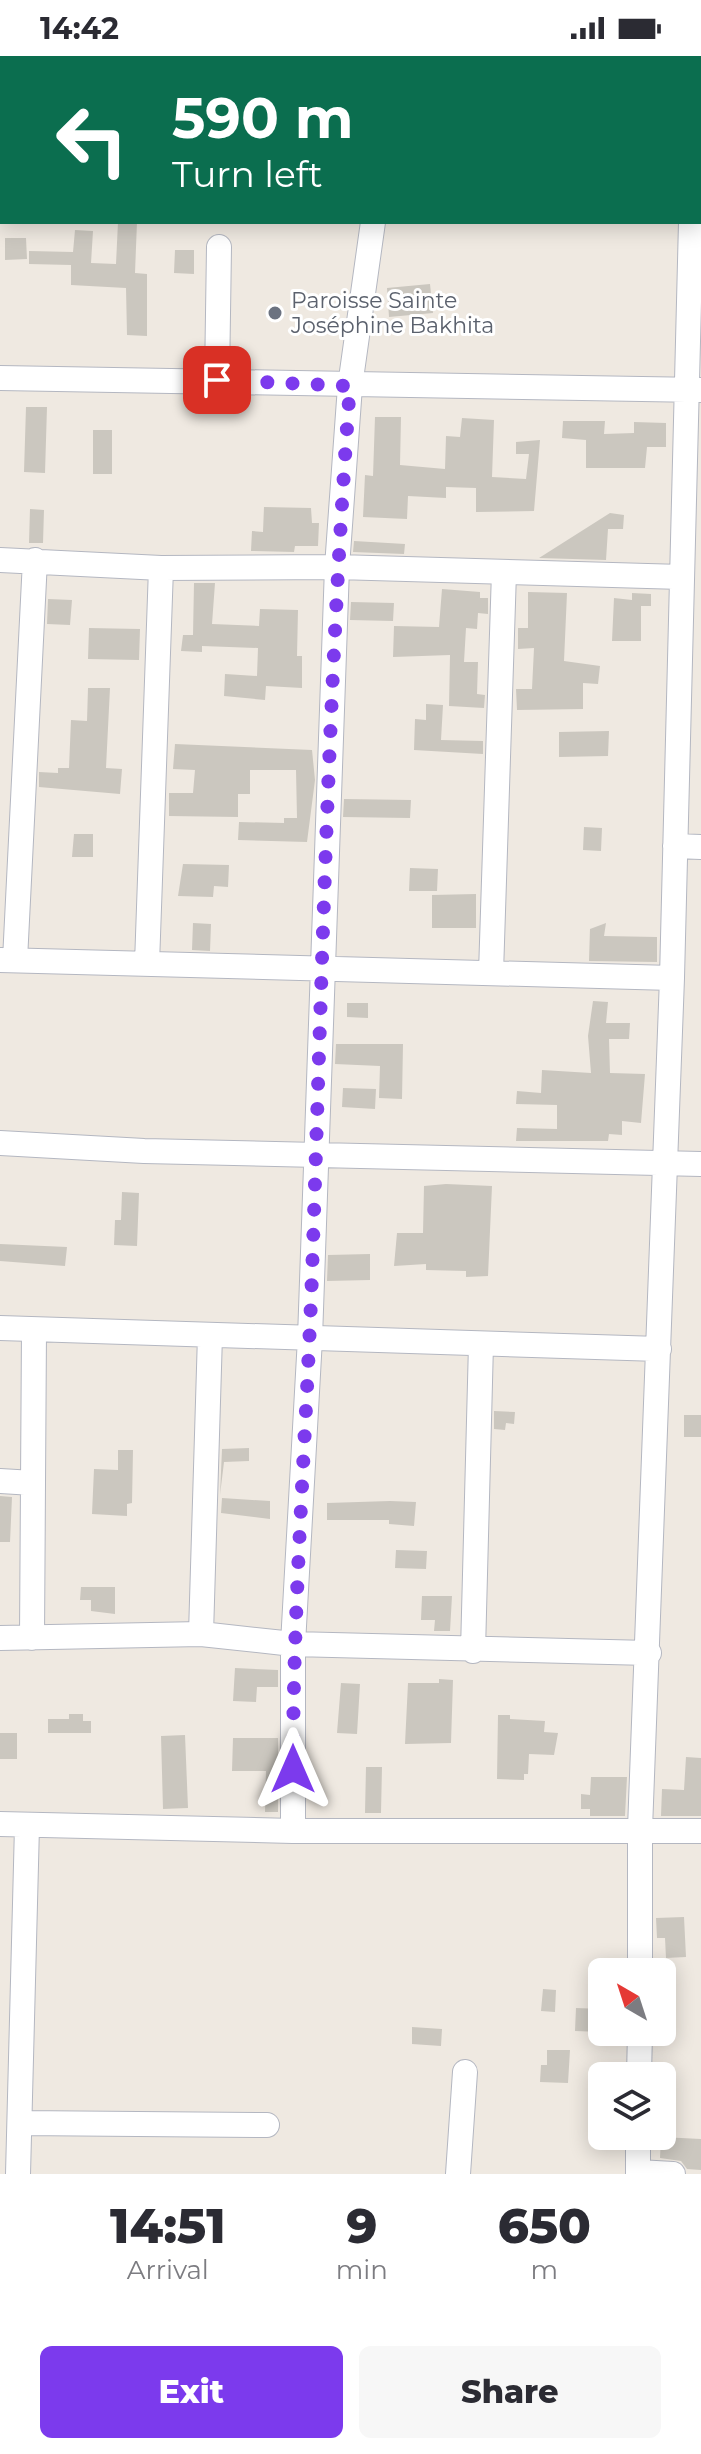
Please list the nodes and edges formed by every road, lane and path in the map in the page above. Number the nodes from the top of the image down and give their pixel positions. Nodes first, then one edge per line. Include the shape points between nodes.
1 (373, 224) edge
2 (691, 224) edge
3 (219, 247) dead end
4 (0, 378) edge
5 (217, 380) junction
6 (350, 386) junction
7 (693, 390) edge
8 (0, 560) edge
9 (35, 560) junction
10 (337, 567) junction
11 (161, 568) junction
12 (504, 572) junction
13 (682, 577) junction
14 (675, 846) junction
15 (701, 847) edge
16 (7, 960) edge
17 (147, 964) junction
18 (323, 969) junction
19 (491, 973) junction
20 (672, 978) junction
21 (0, 1143) edge
22 (316, 1154) junction
23 (663, 1163) junction
24 (701, 1164) edge
25 (0, 1328) edge
26 (34, 1330) junction
27 (210, 1335) junction
28 (310, 1338) junction
29 (481, 1344) junction
30 (659, 1349) junction
31 (0, 1481) edge
32 (33, 1483) junction
33 (201, 1634) junction
34 (0, 1638) edge
35 (32, 1638) junction
36 (293, 1644) junction
37 (473, 1651) junction
38 (649, 1653) junction
39 (0, 1824) edge
40 (27, 1826) junction
41 (640, 1829) junction
42 (293, 1831) junction
43 (701, 1831) edge
44 (640, 1958) edge
45 (465, 2072) dead end
46 (20, 2123) junction
47 (267, 2125) dead end
48 (638, 2150) edge
49 (638, 2173) edge
50 (18, 2174) edge
51 (458, 2174) edge
52 (673, 2174) edge

1 - 6 street
2 - 7 street
3 - 5 street
4 - 5 street
5 - 6 street
6 - 7 street
6 - 10 street
7 - 13 street
8 - 9 street
9 - 11 street
9 - 16 street
10 - 11 street
10 - 12 street
10 - 18 street
11 - 17 street
12 - 13 street
12 - 19 street
13 - 14 street
14 - 15 street
14 - 20 street
16 - 17 street
17 - 18 street
18 - 19 street
18 - 22 street
19 - 20 street
20 - 23 street
21 - 22 street
22 - 23 street
22 - 28 street
23 - 24 street
23 - 30 street
25 - 26 street
26 - 27 street
26 - 32 street
27 - 28 street
27 - 33 street
28 - 29 street
28 - 36 street
29 - 30 street
29 - 37 street
30 - 38 street
31 - 32 street
32 - 35 street
33 - 35 street
33 - 36 street
34 - 35 street
36 - 37 street
36 - 42 street
37 - 38 street
38 - 41 street
39 - 40 street
40 - 42 street
40 - 46 street
41 - 42 street
41 - 43 street
41 - 44 street
45 - 51 street
46 - 47 street
46 - 50 street
48 - 49 street
49 - 52 street

